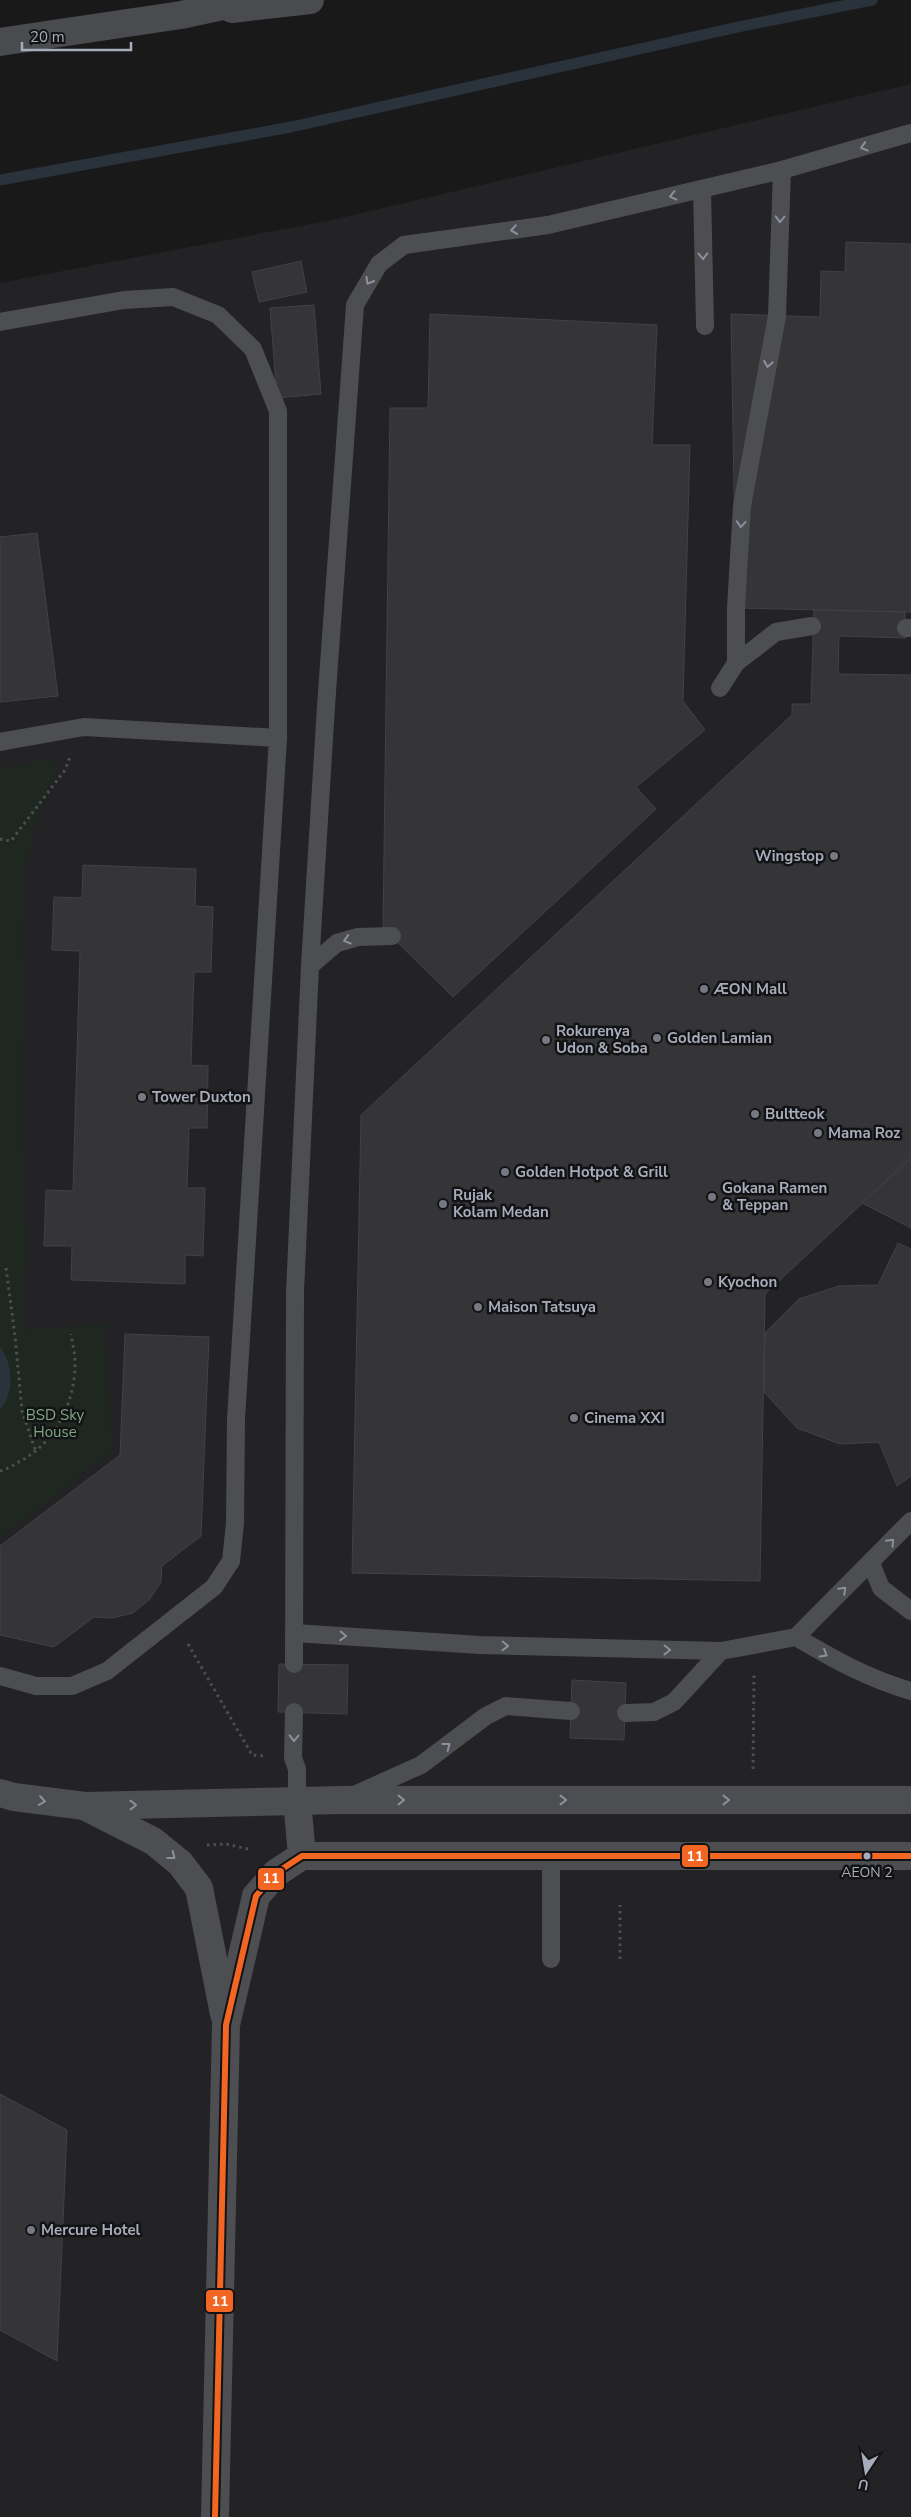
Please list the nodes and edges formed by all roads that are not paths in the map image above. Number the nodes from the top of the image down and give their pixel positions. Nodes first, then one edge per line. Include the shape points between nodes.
1 (250, 0) edge
2 (310, 0) edge
3 (181, 15) junction
4 (0, 42) edge
5 (911, 133) edge
6 (782, 170) junction
7 (702, 190) junction
8 (0, 322) edge
9 (705, 326) dead end
10 (812, 626) dead end
11 (736, 663) junction
12 (720, 688) dead end
13 (278, 738) junction
14 (0, 742) edge
15 (392, 936) dead end
16 (310, 966) junction
17 (911, 1521) edge
18 (871, 1563) junction
19 (911, 1611) edge
20 (294, 1633) junction
21 (796, 1637) junction
22 (721, 1651) junction
23 (294, 1664) dead end
24 (0, 1676) edge
25 (911, 1691) edge
26 (294, 1712) dead end
27 (571, 1712) dead end
28 (626, 1713) dead end
29 (0, 1793) edge
30 (297, 1800) junction
31 (342, 1800) junction
32 (911, 1800) edge
33 (85, 1806) junction
34 (302, 1856) junction
35 (911, 1856) edge
36 (550, 1857) junction
37 (551, 1959) dead end
38 (226, 2025) junction
39 (215, 2517) edge

1 - 3 highway
2 - 3 highway
3 - 4 highway
5 -> 6 lane
6 - 7 lane
6 -> 11 lane via 777,316 742,506
7 -> 9 lane
7 -> 16 lane via 548,225 404,245 378,264 355,305
8 - 13 lane via 124,300 173,297 218,315 253,349 278,412
10 - 11 lane via 776,632
11 - 12 lane
13 - 14 lane via 84,727
13 - 24 lane via 236,1419 232,1561 214,1587 107,1672 72,1686 36,1686
15 -> 16 lane via 358,937 338,943
16 - 20 lane via 295,1292
18 -> 17 lane
18 - 19 lane via 881,1588
21 -> 18 lane
20 -> 22 lane via 480,1645
20 - 23 lane
21 - 22 lane
21 -> 25 lane via 839,1663
22 - 28 lane via 674,1702 654,1712
26 -> 30 lane via 293,1758 297,1769
31 -> 27 lane via 421,1765 486,1716 506,1706
29 -> 33 street
30 - 31 street
33 -> 30 street
30 - 34 street
31 -> 32 street
33 -> 38 street via 153,1841 180,1862 199,1888
34 - 36 street
34 - 38 street via 276,1873 256,1896
35 - 36 street
36 - 37 lane
38 - 39 street

